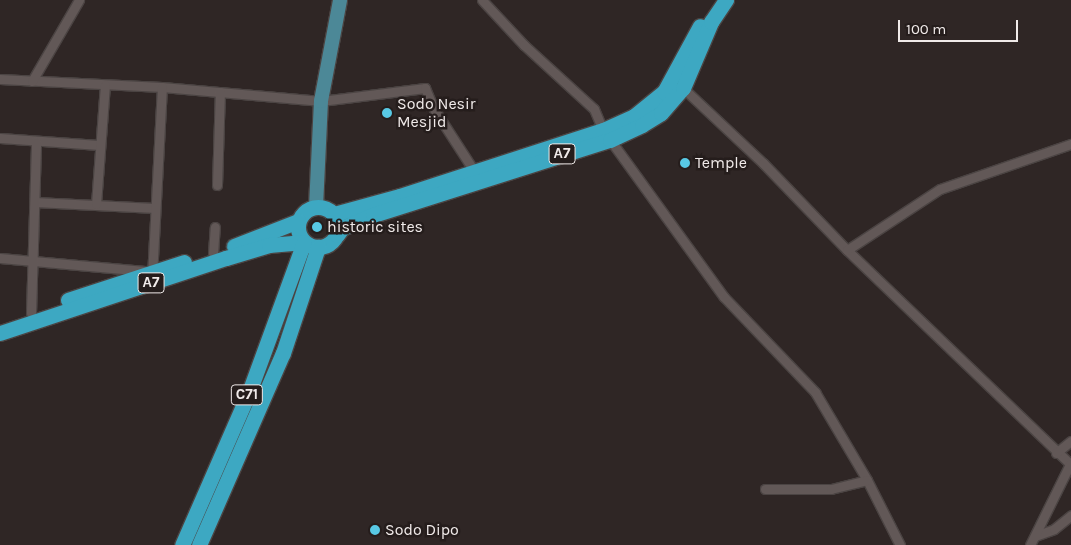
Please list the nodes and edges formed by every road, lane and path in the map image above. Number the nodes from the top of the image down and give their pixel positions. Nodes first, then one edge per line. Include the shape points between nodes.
1 (79, 0) edge
2 (340, 0) edge
3 (482, 0) edge
4 (713, 0) edge
5 (726, 0) edge
6 (0, 79) edge
7 (32, 81) junction
8 (104, 85) junction
9 (162, 87) junction
10 (684, 88) junction
11 (220, 92) junction
12 (321, 101) junction
13 (606, 135) junction
14 (0, 138) edge
15 (36, 141) junction
16 (1071, 144) edge
17 (99, 145) junction
18 (476, 175) junction
19 (217, 185) dead end
20 (35, 202) junction
21 (96, 204) junction
22 (316, 207) junction
23 (155, 208) junction
24 (334, 214) junction
25 (298, 221) junction
26 (215, 227) dead end
27 (337, 234) junction
28 (311, 245) junction
29 (847, 250) junction
30 (213, 253) junction
31 (0, 258) edge
32 (31, 260) junction
33 (152, 277) junction
34 (32, 312) junction
35 (0, 322) edge
36 (0, 332) edge
37 (1071, 441) edge
38 (1056, 453) junction
39 (1071, 465) edge
40 (867, 480) junction
41 (765, 489) dead end
42 (1071, 515) edge
43 (1035, 536) junction
44 (182, 545) edge
45 (199, 545) edge
46 (900, 545) edge
47 (1030, 545) edge

1 - 7 street
2 - 12 main road
3 - 13 street via 524,45 594,108
4 - 13 highway, A7 via 664,92
5 - 10 highway, A7 via 711,22
6 - 7 street
7 - 8 street
8 - 9 street
8 - 17 street
9 - 11 street
9 - 23 street
10 - 13 highway, A7 via 661,113
10 - 29 street
11 - 12 street
11 - 19 street
12 - 18 street via 425,88 434,109
12 - 22 main road
13 - 18 highway, A7
13 - 40 street via 724,297 814,392
14 - 15 street
15 - 17 street
15 - 20 street
16 - 29 street via 940,189
17 - 21 street
18 - 24 highway, A7
18 - 27 highway, A7 via 342,228
20 - 21 street
20 - 32 street
21 - 23 street
22 - 24 highway
22 - 25 highway, A7 via 305,211
23 - 33 street
24 - 27 highway
25 - 28 highway via 298,233
25 - 30 highway, A7
26 - 30 street
27 - 28 highway, A7 via 330,244
28 - 33 highway, A7 via 269,246
28 - 44 highway, C71
28 - 45 highway, C71 via 283,353
29 - 38 street
30 - 33 highway, A7
31 - 32 street
32 - 33 street
32 - 34 street
33 - 34 highway, A7
33 - 36 highway, A7
34 - 35 highway, A7
37 - 38 street
38 - 39 street
39 - 43 street
40 - 41 street via 831,489
40 - 46 street
42 - 43 street via 1054,530
43 - 47 street

